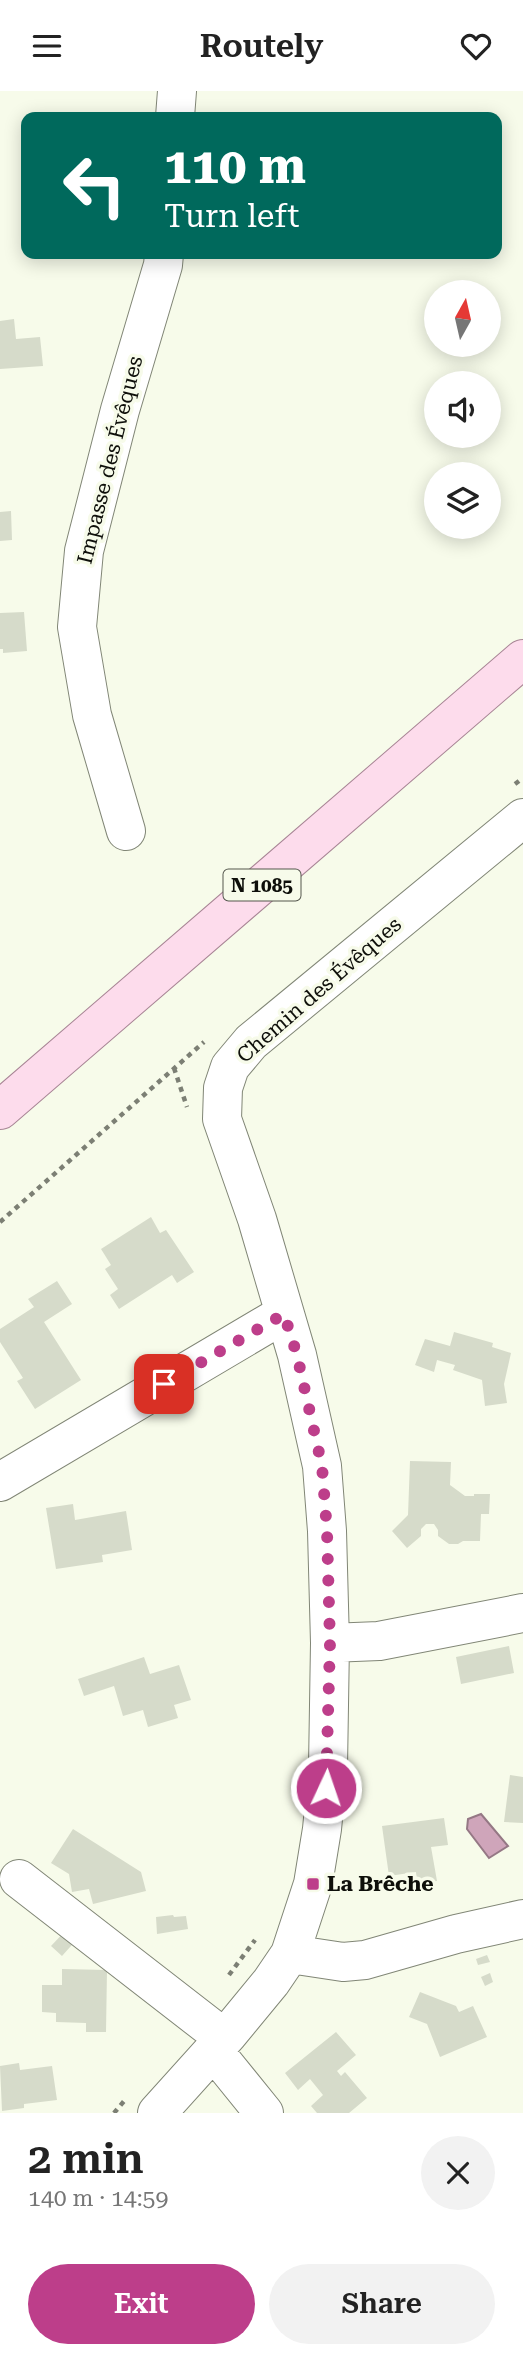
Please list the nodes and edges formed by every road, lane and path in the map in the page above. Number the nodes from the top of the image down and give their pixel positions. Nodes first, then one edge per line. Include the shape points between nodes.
1 (177, 91) edge
2 (175, 112) edge
3 (164, 259) edge
4 (523, 659) edge
5 (523, 818) edge
6 (126, 831) dead end
7 (0, 1110) edge
8 (284, 1314) junction
9 (0, 1482) edge
10 (523, 1613) edge
11 (330, 1643) junction
12 (19, 1879) dead end
13 (523, 1919) edge
14 (275, 1943) junction
15 (229, 1975) dead end
16 (219, 2044) junction
17 (144, 2103) edge
18 (114, 2113) edge
19 (264, 2113) edge

1 - 2 street
3 - 6 street, Impasse des Évêques via 84,551 77,627 92,715
4 - 7 main road, N 1085
5 - 8 street, Chemin des Évêques via 251,1042 230,1067 223,1088 222,1119
8 - 9 street
8 - 11 street, Chemin des Évêques via 322,1466
10 - 11 street via 379,1641
11 - 14 street, Chemin des Évêques via 328,1767 313,1884
12 - 16 street
13 - 14 street via 365,1960 343,1962
14 - 15 path
14 - 16 street, Chemin des Évêques via 271,1982
16 - 17 street, Chemin des Évêques
16 - 19 street
17 - 18 path

